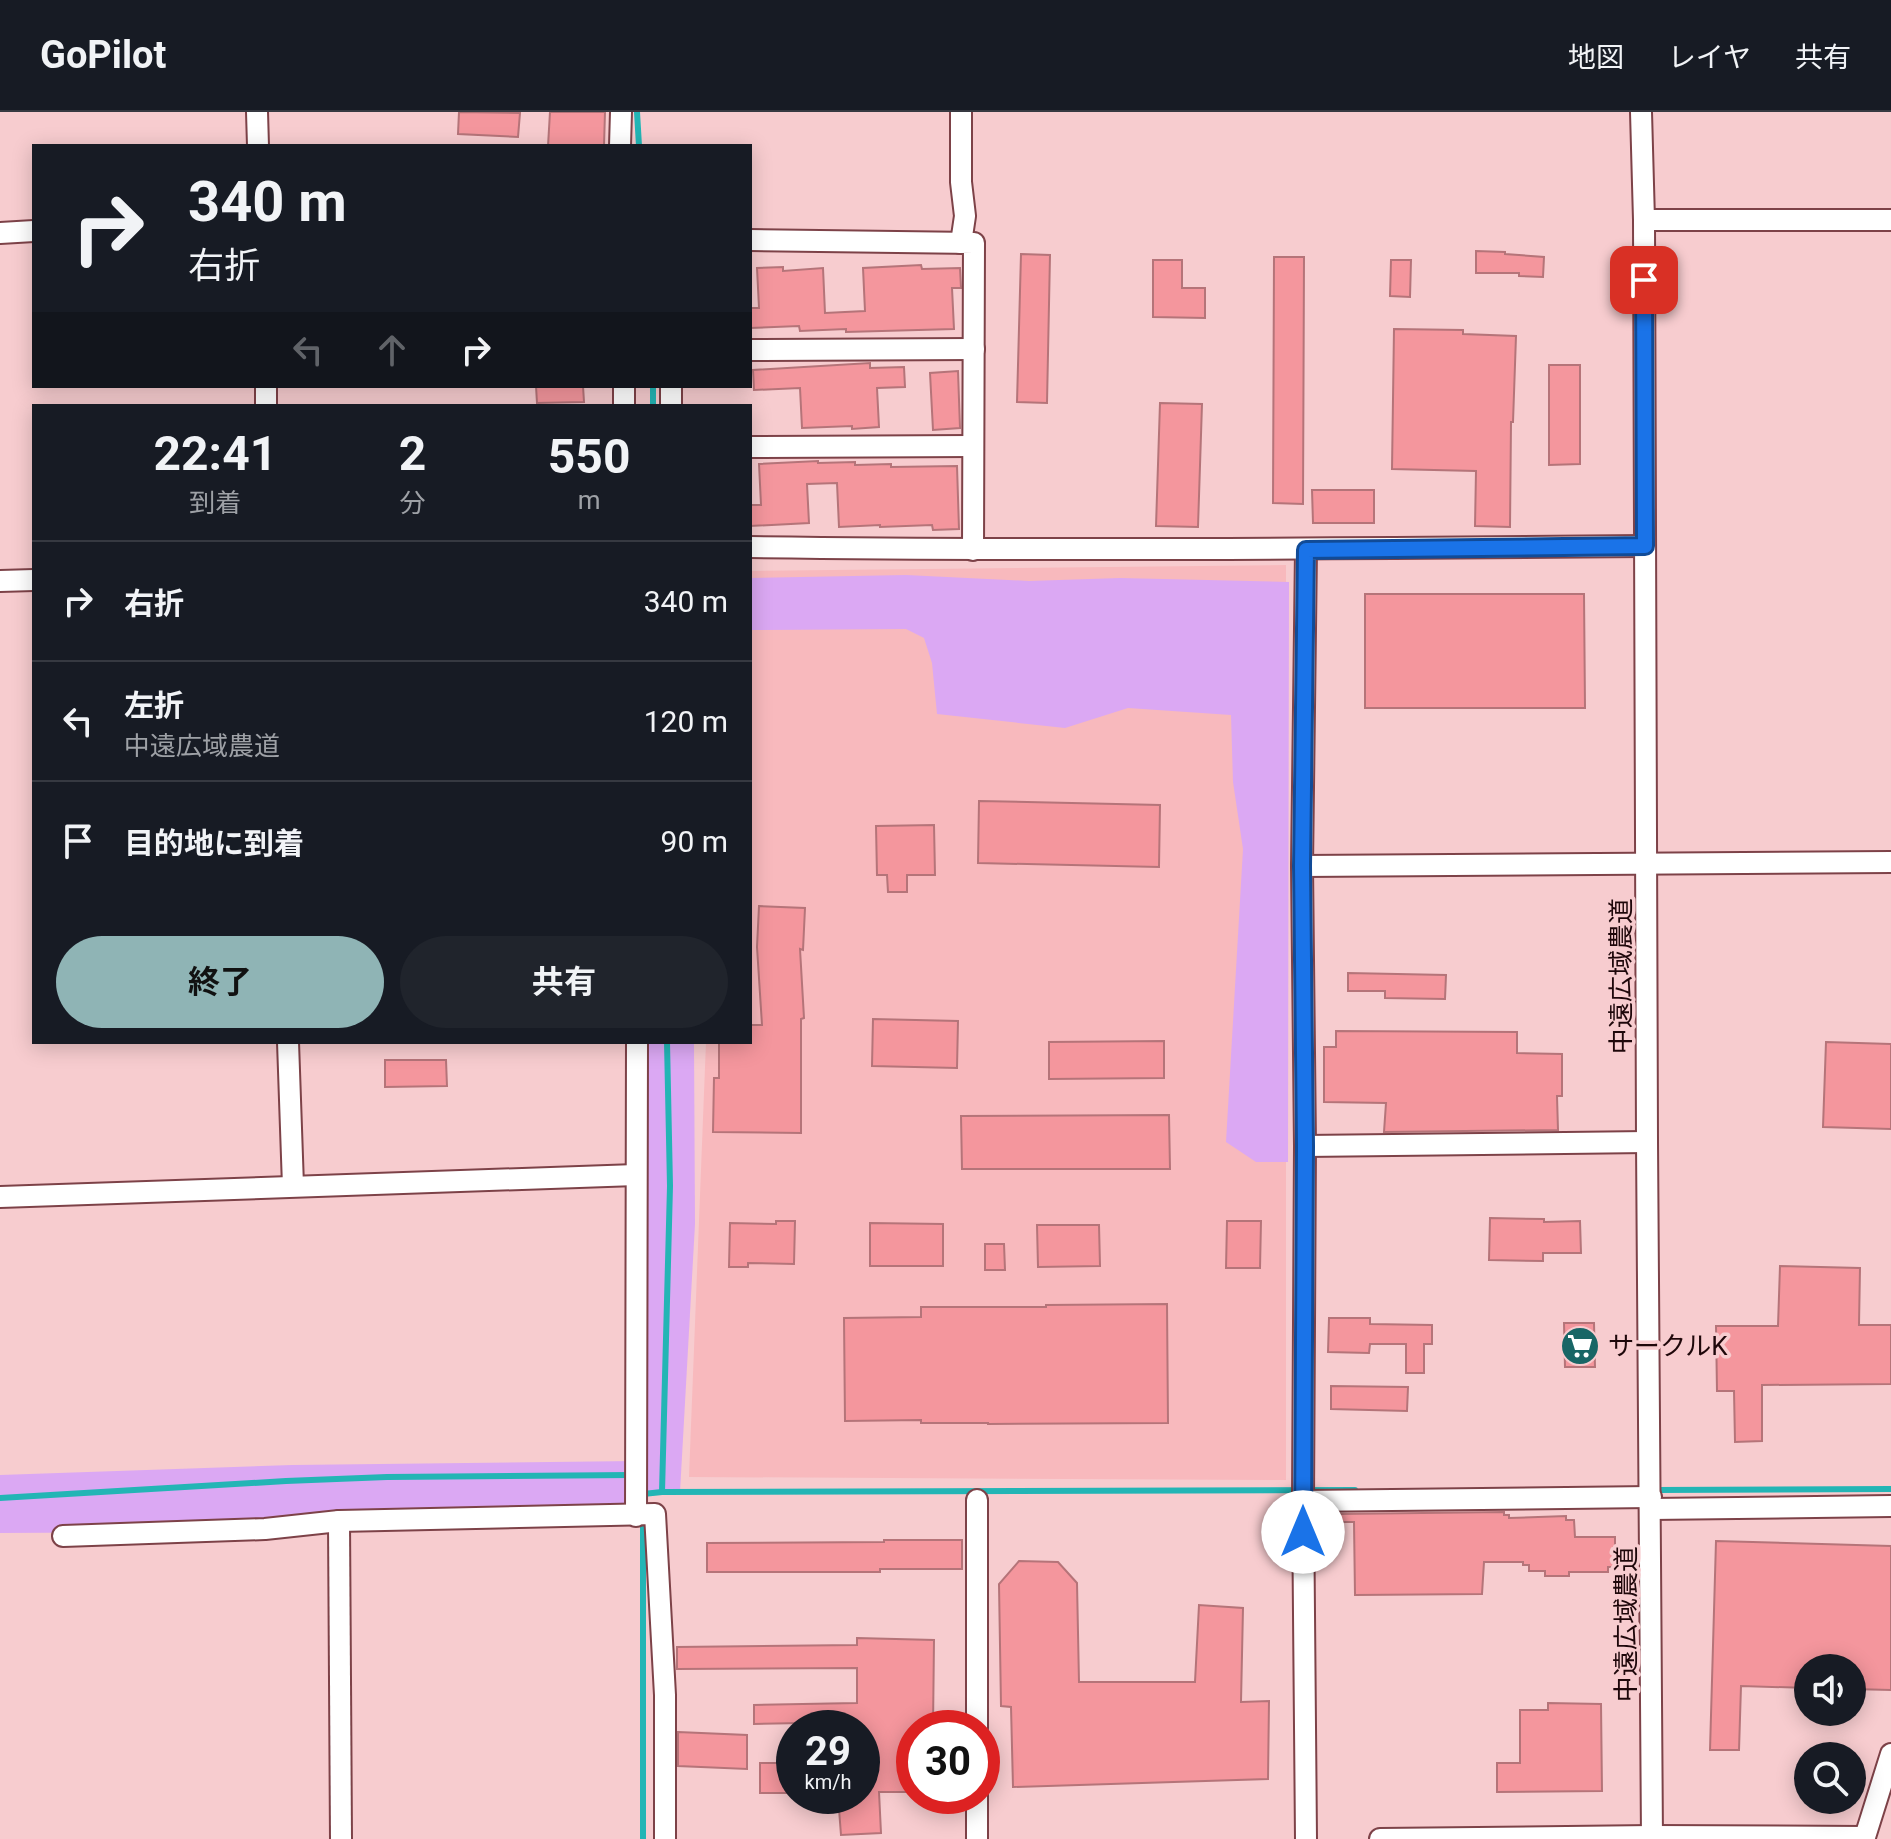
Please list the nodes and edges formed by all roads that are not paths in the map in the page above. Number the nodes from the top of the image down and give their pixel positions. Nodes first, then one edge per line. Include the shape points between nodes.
1 (257, 112) edge
2 (621, 112) edge
3 (961, 112) edge
4 (1641, 112) edge
5 (258, 144) edge
6 (620, 144) edge
7 (1644, 220) junction
8 (1891, 220) edge
9 (32, 231) edge
10 (0, 233) edge
11 (752, 240) edge
12 (961, 243) junction
13 (974, 349) junction
14 (752, 350) edge
15 (973, 446) junction
16 (752, 447) edge
17 (1645, 546) junction
18 (752, 547) edge
19 (973, 550) junction
20 (1306, 550) junction
21 (32, 580) edge
22 (0, 581) edge
23 (1891, 862) edge
24 (1647, 864) junction
25 (1302, 866) junction
26 (288, 1044) edge
27 (637, 1044) edge
28 (1647, 1142) junction
29 (1305, 1146) junction
30 (636, 1175) junction
31 (293, 1186) junction
32 (0, 1197) edge
33 (977, 1500) dead end
34 (1303, 1501) junction
35 (1651, 1503) junction
36 (1891, 1506) edge
37 (636, 1516) junction
38 (339, 1521) junction
39 (63, 1536) dead end
40 (977, 1710) edge
41 (1891, 1754) edge
42 (977, 1814) edge
43 (1652, 1838) edge
44 (1865, 1838) edge
45 (341, 1839) edge
46 (665, 1839) edge
47 (977, 1839) edge
48 (1306, 1839) edge
49 (1380, 1839) edge

1 - 5 street
2 - 6 street
3 - 12 street
4 - 7 street, 中遠広域農道
7 - 8 street
7 - 17 street, 中遠広域農道
9 - 10 street
11 - 12 street
12 - 13 street via 974,243
13 - 14 street
13 - 15 street
15 - 16 street
15 - 19 street
17 - 20 street
17 - 24 street, 中遠広域農道
18 - 19 street
19 - 20 street
20 - 25 street
21 - 22 street
23 - 24 street
24 - 25 street
24 - 28 street, 中遠広域農道
25 - 29 street
26 - 31 street
27 - 30 street
28 - 29 street
28 - 35 street, 中遠広域農道
29 - 34 street
30 - 31 street
30 - 37 street
31 - 32 street
33 - 40 street
34 - 35 street
34 - 48 street
35 - 36 street
35 - 43 street, 中遠広域農道
37 - 38 street
37 - 46 street via 655,1514 665,1695
38 - 39 street
38 - 45 street
41 - 44 street
42 - 47 street
43 - 44 street
43 - 49 street

